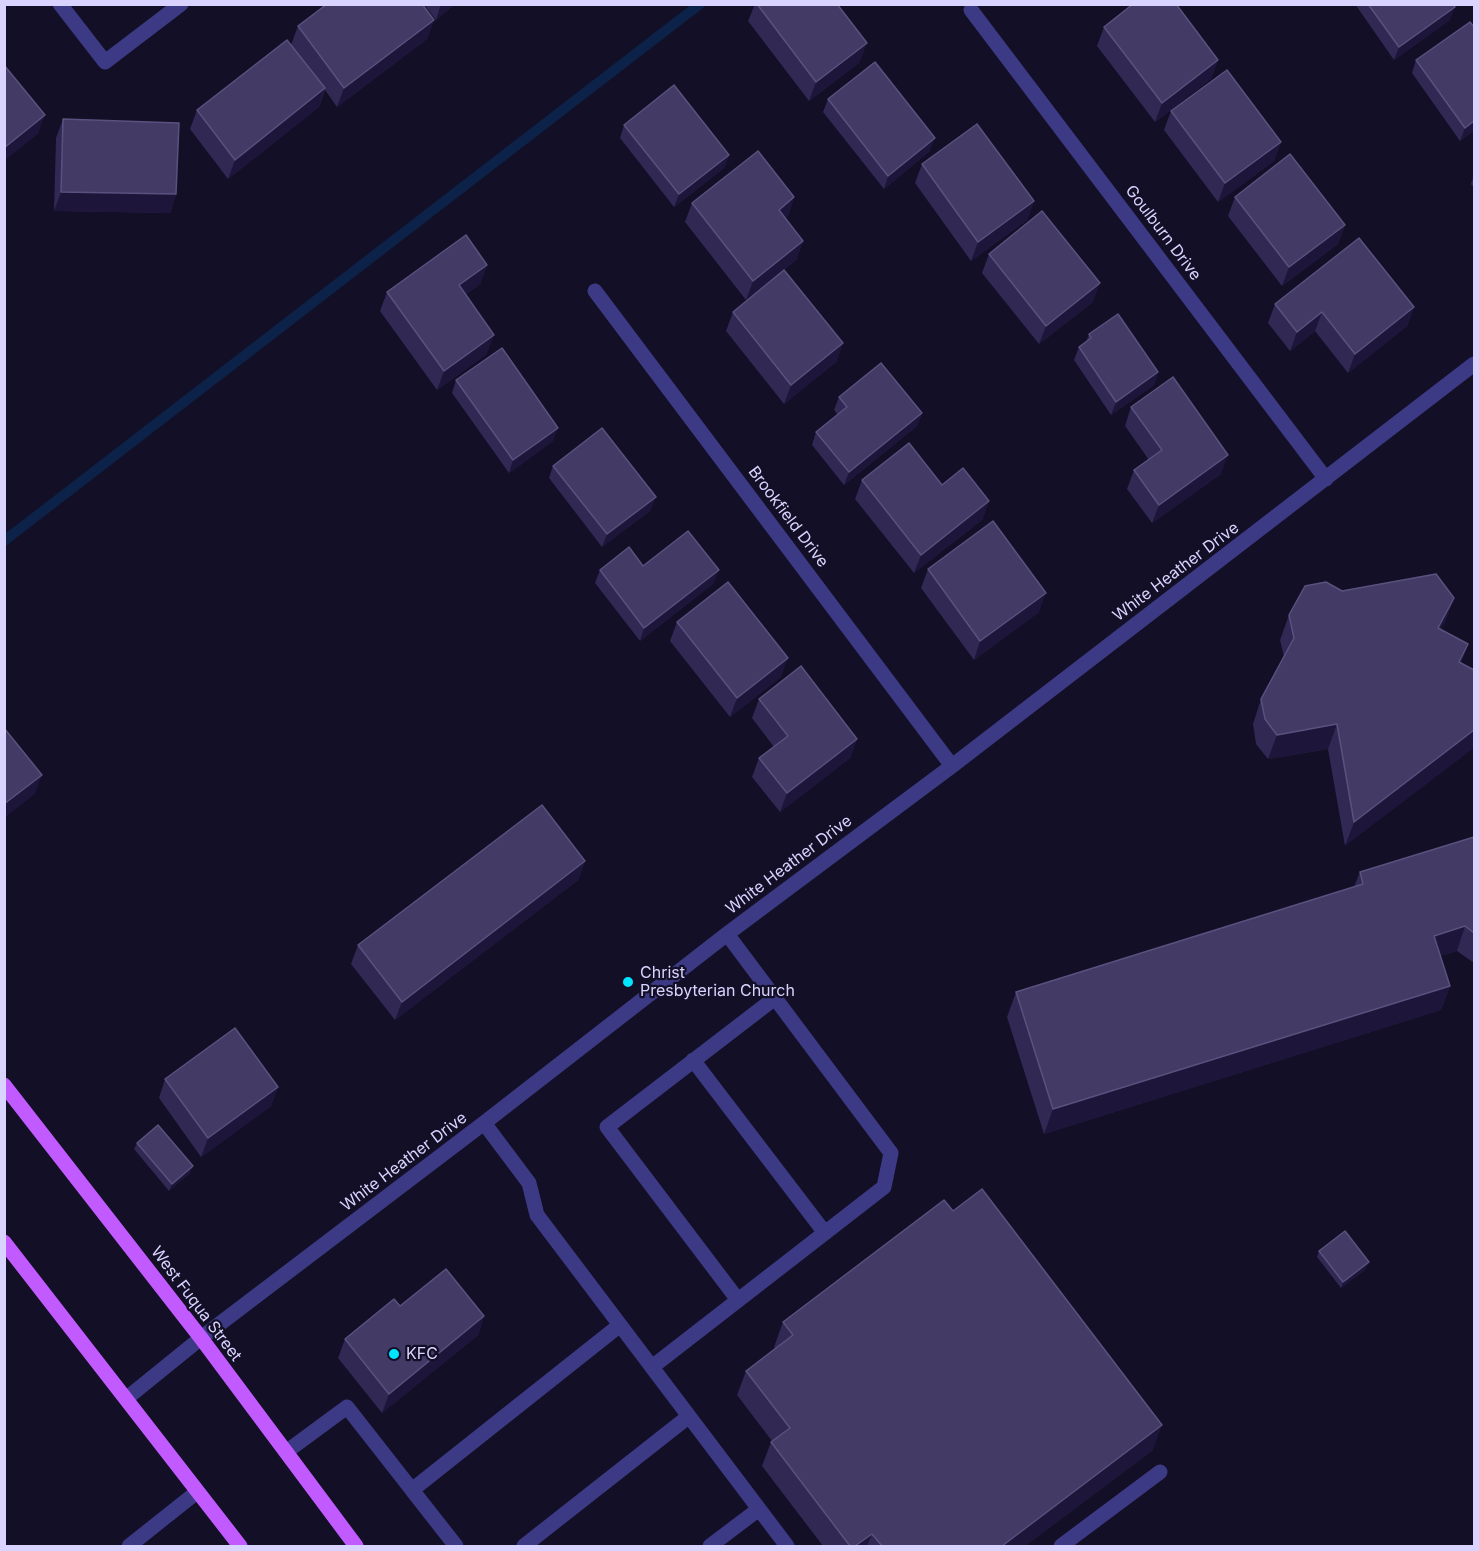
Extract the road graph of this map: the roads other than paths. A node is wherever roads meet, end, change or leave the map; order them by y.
1 (60, 4) edge
2 (181, 4) edge
3 (971, 10) dead end
4 (595, 291) dead end
5 (1474, 364) edge
6 (1326, 479) junction
7 (952, 766) junction
8 (727, 934) junction
9 (775, 998) junction
10 (693, 1060) junction
11 (4, 1085) edge
12 (484, 1123) junction
13 (825, 1233) junction
14 (4, 1242) edge
15 (738, 1300) junction
16 (620, 1325) junction
17 (201, 1338) junction
18 (652, 1367) junction
19 (127, 1398) junction
20 (688, 1417) junction
21 (286, 1452) junction
22 (1160, 1472) dead end
23 (412, 1490) junction
24 (198, 1492) junction
25 (759, 1509) junction
26 (129, 1546) edge
27 (240, 1546) edge
28 (356, 1546) edge
29 (456, 1546) edge
30 (524, 1546) edge
31 (710, 1546) edge
32 (787, 1546) edge
33 (1061, 1546) edge

1 - 2 street
3 - 6 street, Goulburn Drive
4 - 7 street, Brookfield Drive
5 - 6 street, White Heather Drive
6 - 7 street, White Heather Drive
7 - 8 street, White Heather Drive
8 - 9 street
8 - 12 street, White Heather Drive
9 - 10 street
9 - 13 street
10 - 13 street
10 - 15 street
11 - 17 main road, West Fuqua Street
12 - 16 street
12 - 17 street, White Heather Drive
13 - 15 street
14 - 19 main road
15 - 18 street
16 - 18 street
16 - 23 street
17 - 19 street, White Heather Drive
17 - 21 main road, West Fuqua Street
18 - 20 street
19 - 24 main road
20 - 25 street
20 - 30 street
21 - 23 street
21 - 28 main road, West Fuqua Street
22 - 33 street
23 - 29 street
24 - 26 street
24 - 27 main road
25 - 31 street
25 - 32 street

